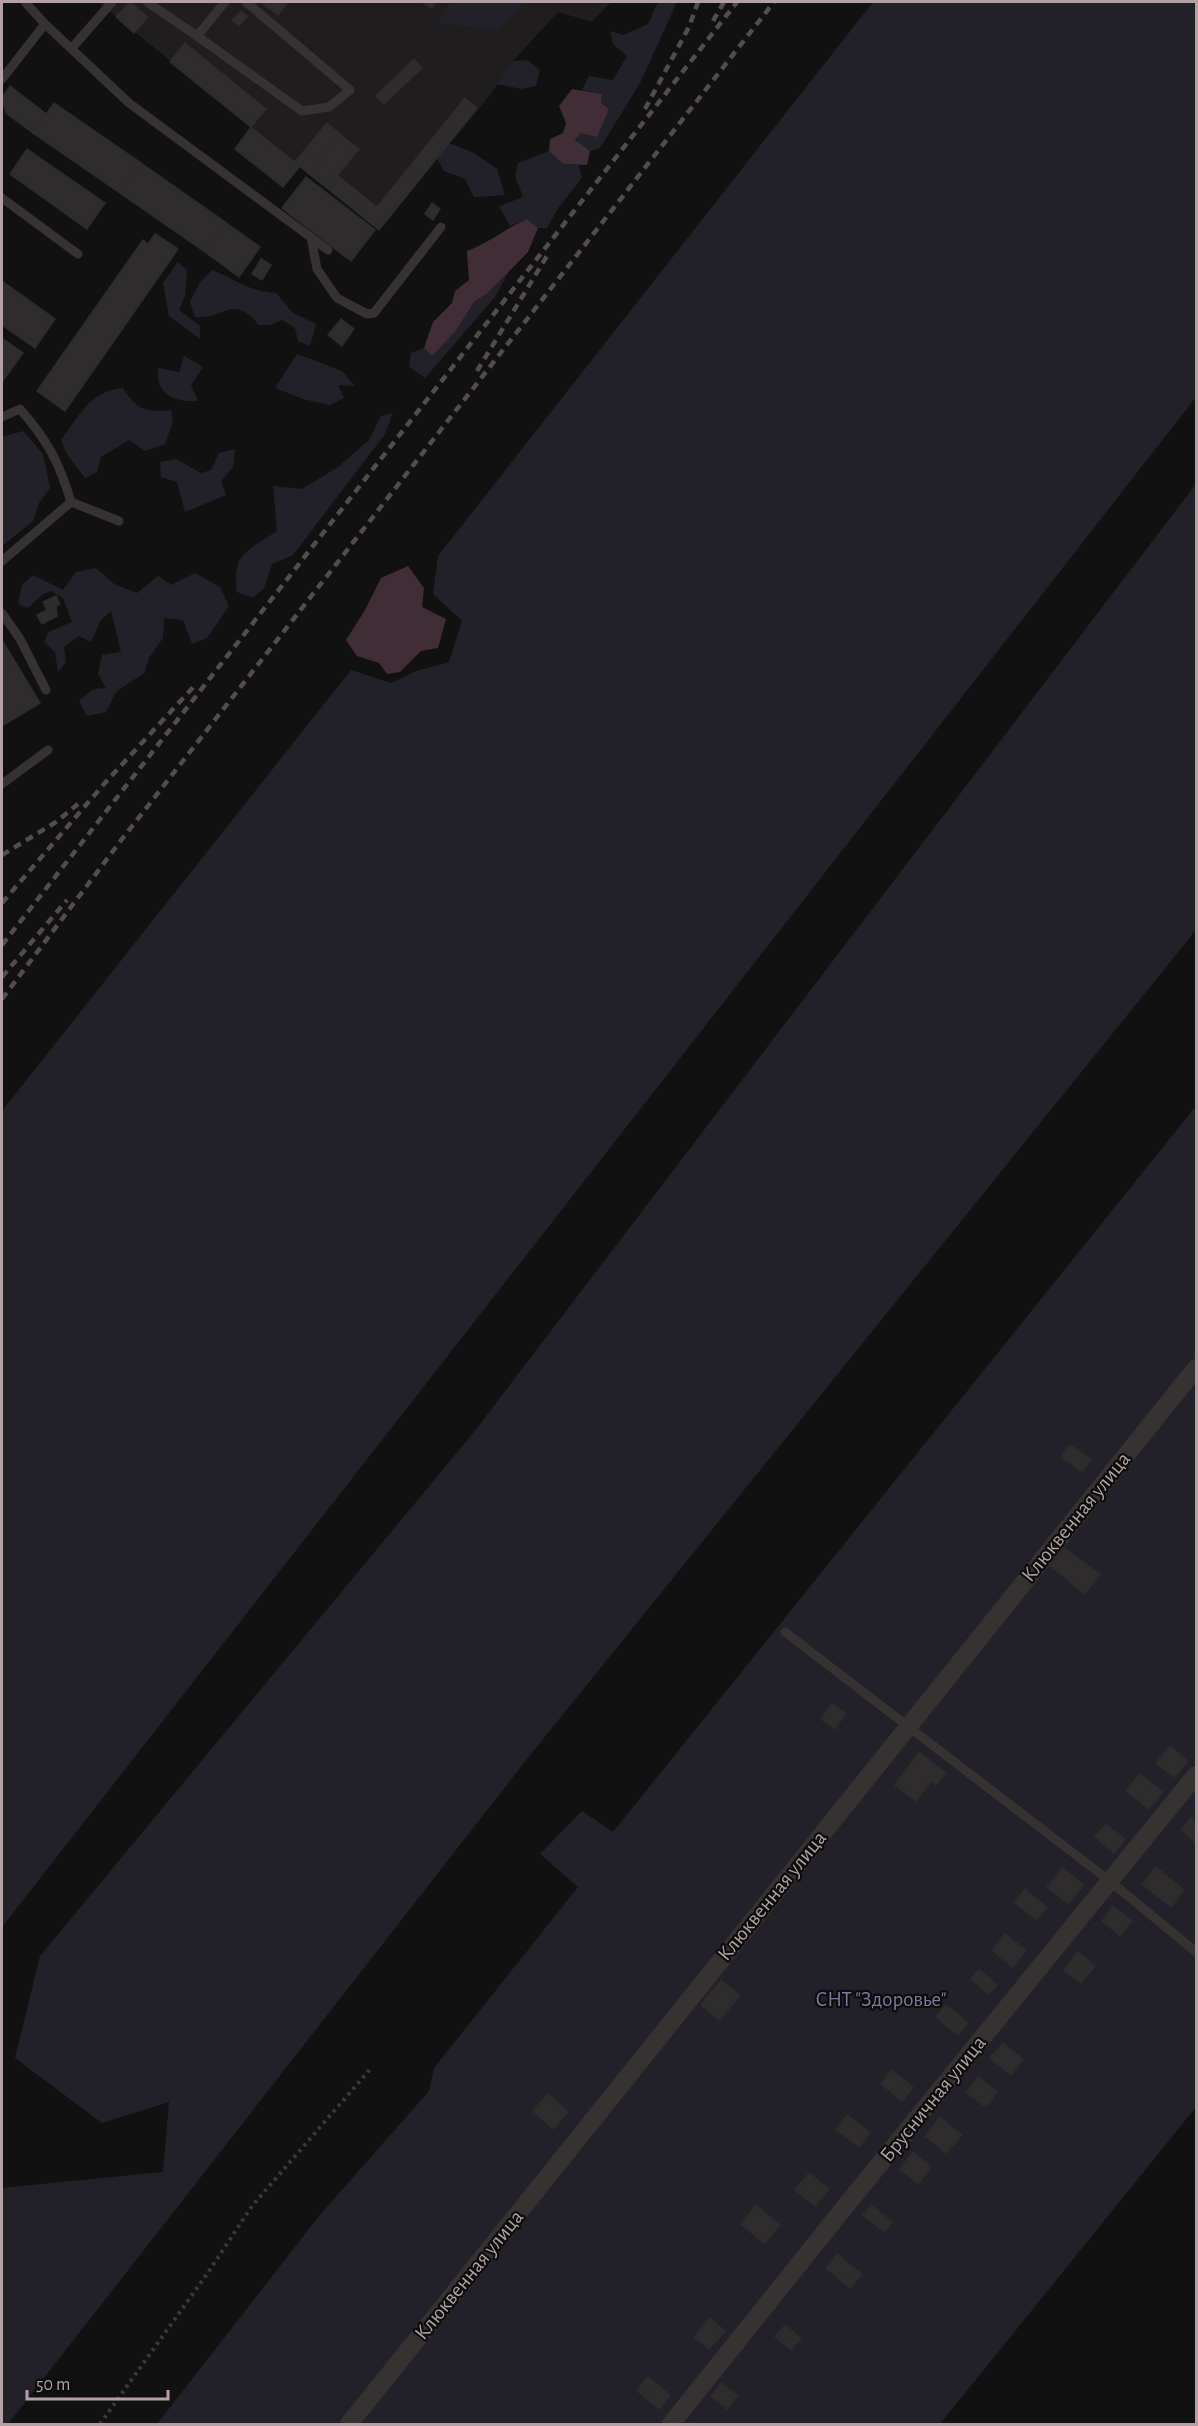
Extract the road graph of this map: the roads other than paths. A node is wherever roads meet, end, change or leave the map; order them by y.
1 (26, 2) edge
2 (112, 2) edge
3 (147, 2) edge
4 (225, 2) edge
5 (246, 2) edge
6 (45, 24) junction
7 (197, 36) junction
8 (72, 48) junction
9 (2, 79) edge
10 (2, 198) edge
11 (441, 227) dead end
12 (311, 237) junction
13 (328, 249) dead end
14 (78, 254) dead end
15 (2, 417) edge
16 (71, 502) junction
17 (119, 521) dead end
18 (2, 561) edge
19 (2, 613) edge
20 (46, 690) dead end
21 (48, 750) dead end
22 (2, 784) edge
23 (1197, 1368) edge
24 (785, 1632) dead end
25 (908, 1725) junction
26 (1197, 1775) edge
27 (1111, 1882) junction
28 (1197, 1952) edge
29 (349, 2424) edge
30 (671, 2424) edge

1 - 6 lane
2 - 8 lane
3 - 7 lane
4 - 7 lane
5 - 7 lane
6 - 8 lane
6 - 9 lane
8 - 12 lane
10 - 14 lane
11 - 12 lane
12 - 13 lane
15 - 16 lane
16 - 17 lane
16 - 18 lane
19 - 20 lane
21 - 22 lane
23 - 25 street, Клюквенная улица
24 - 25 lane
25 - 27 lane
25 - 29 street, Клюквенная улица
26 - 27 street, Брусничная улица
27 - 28 lane
27 - 30 street, Брусничная улица

